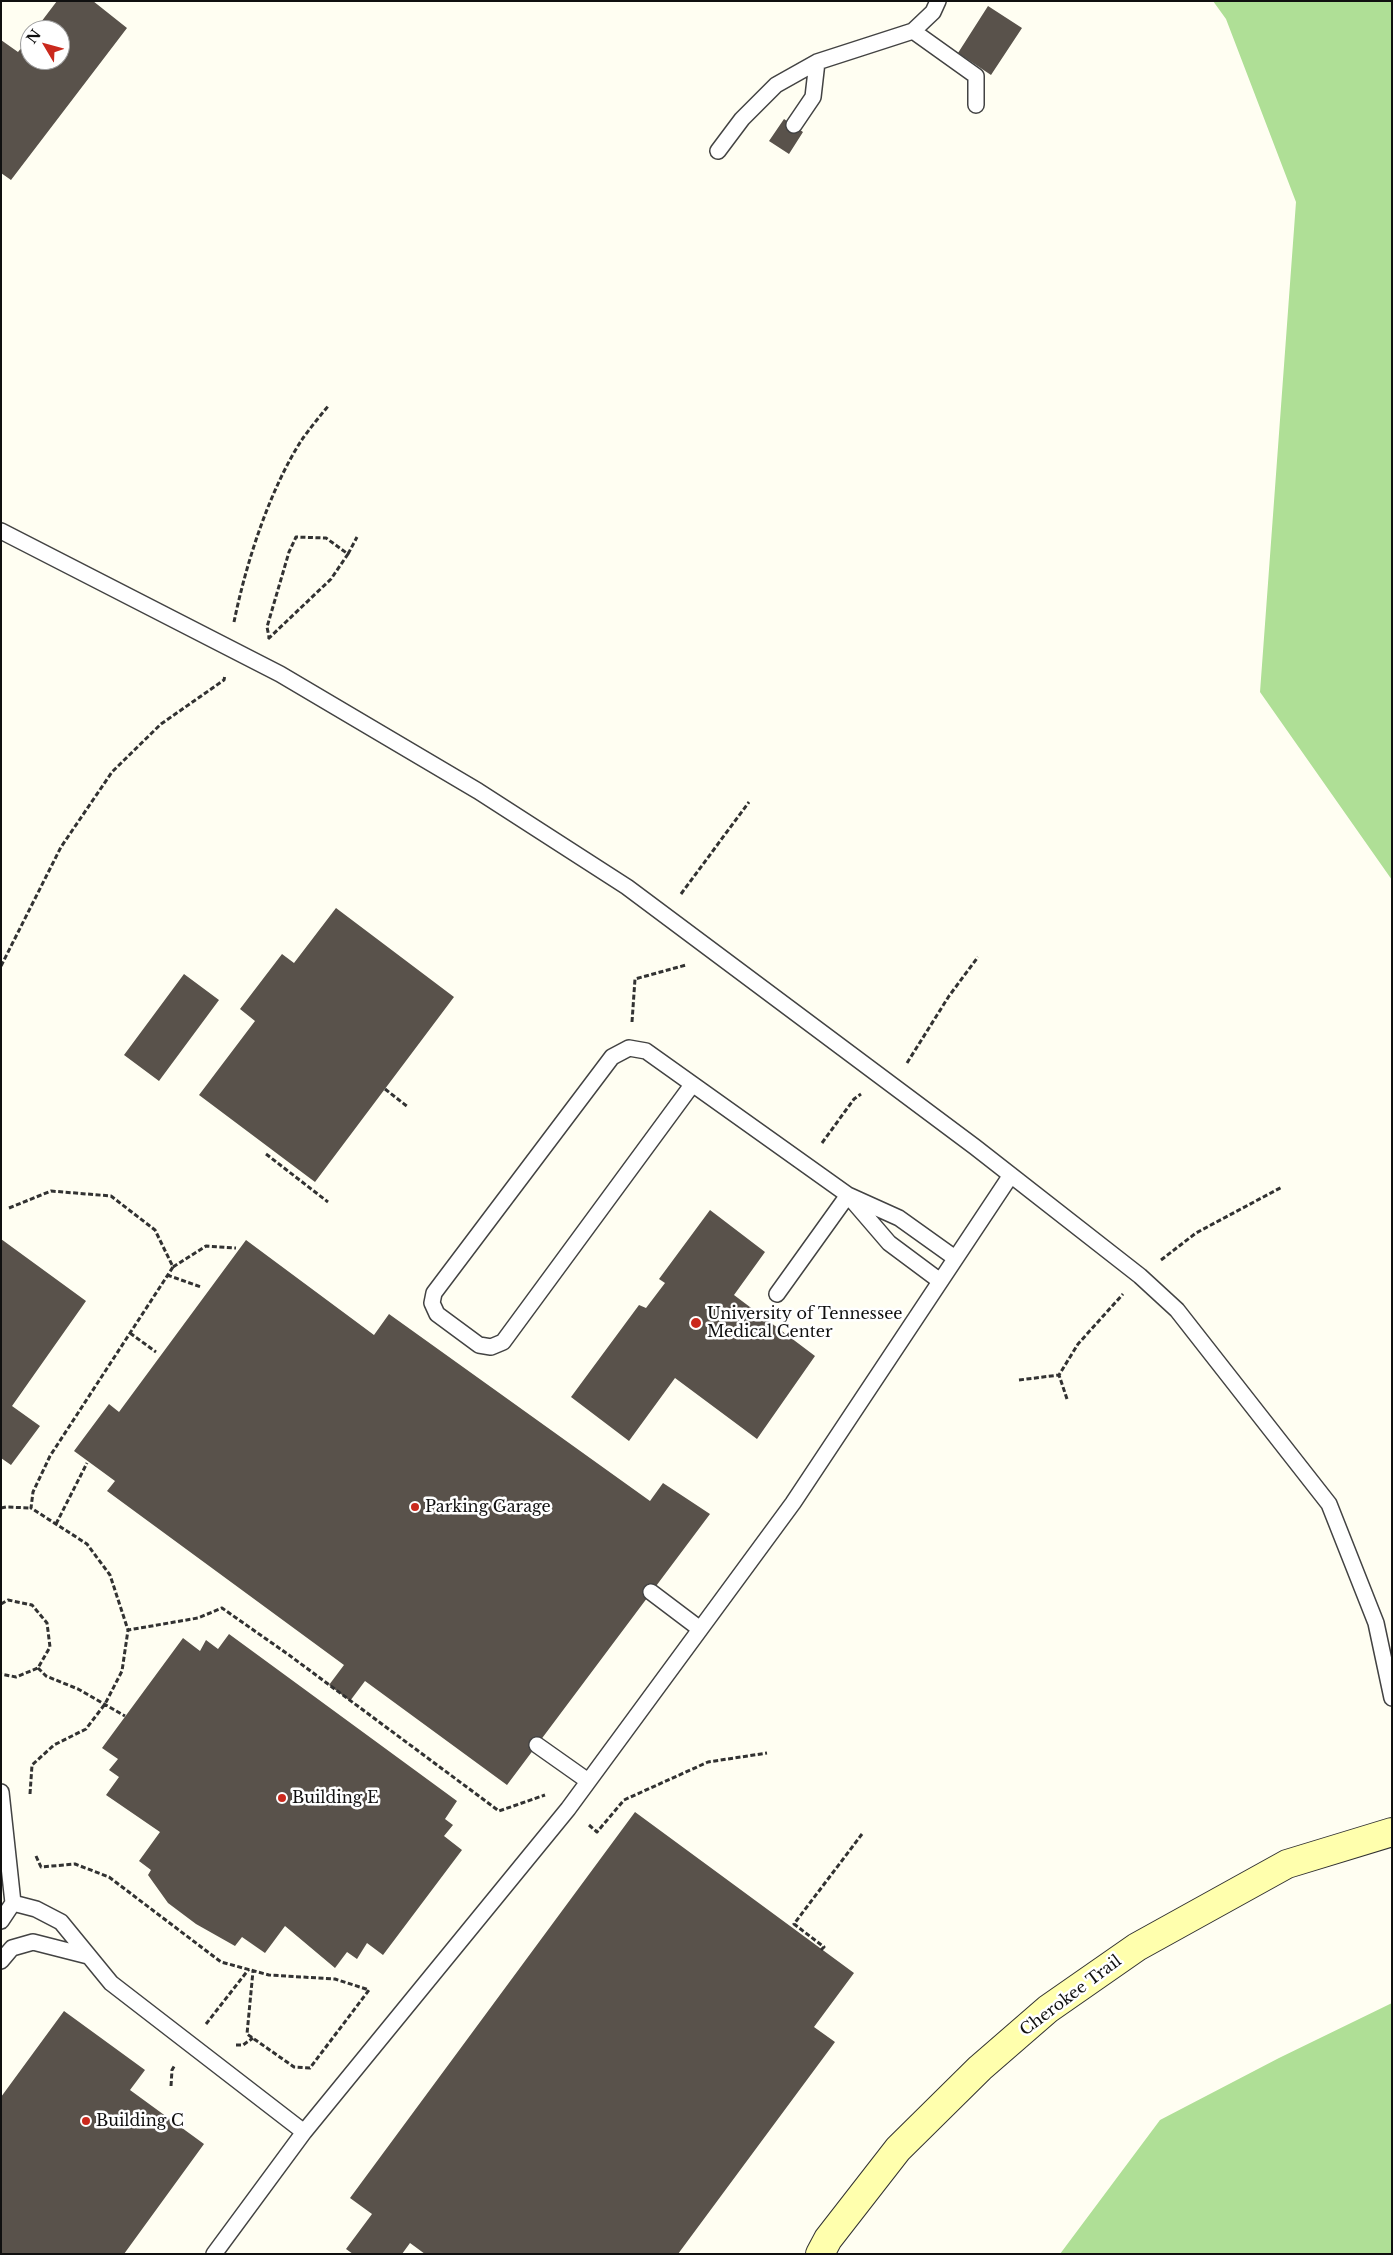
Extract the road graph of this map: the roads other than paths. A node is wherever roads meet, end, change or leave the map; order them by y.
1 (938, 1) edge
2 (913, 31) junction
3 (816, 62) junction
4 (976, 105) dead end
5 (794, 125) dead end
6 (718, 151) dead end
7 (1, 531) edge
8 (692, 1085) junction
9 (1011, 1174) junction
10 (848, 1195) junction
11 (955, 1258) junction
12 (940, 1281) junction
13 (776, 1294) dead end
14 (651, 1592) dead end
15 (700, 1629) junction
16 (1392, 1698) edge
17 (537, 1745) dead end
18 (588, 1781) junction
19 (2, 1798) edge
20 (1392, 1832) edge
21 (13, 1903) junction
22 (1, 1921) edge
23 (88, 1956) junction
24 (1, 1961) edge
25 (304, 2132) junction
26 (214, 2254) edge
27 (820, 2254) edge

1 - 2 lane
2 - 3 lane
2 - 4 lane
3 - 5 lane
3 - 6 lane
7 - 9 lane
8 - 8 lane
8 - 10 lane
9 - 11 lane
9 - 16 lane
10 - 11 lane
10 - 12 lane
10 - 13 lane
11 - 12 lane
12 - 15 lane
14 - 15 lane
15 - 18 lane
17 - 18 lane
18 - 25 lane
19 - 21 lane
20 - 27 street, Cherokee Trail
21 - 22 lane
21 - 23 lane
23 - 24 lane
23 - 25 lane
25 - 26 lane

